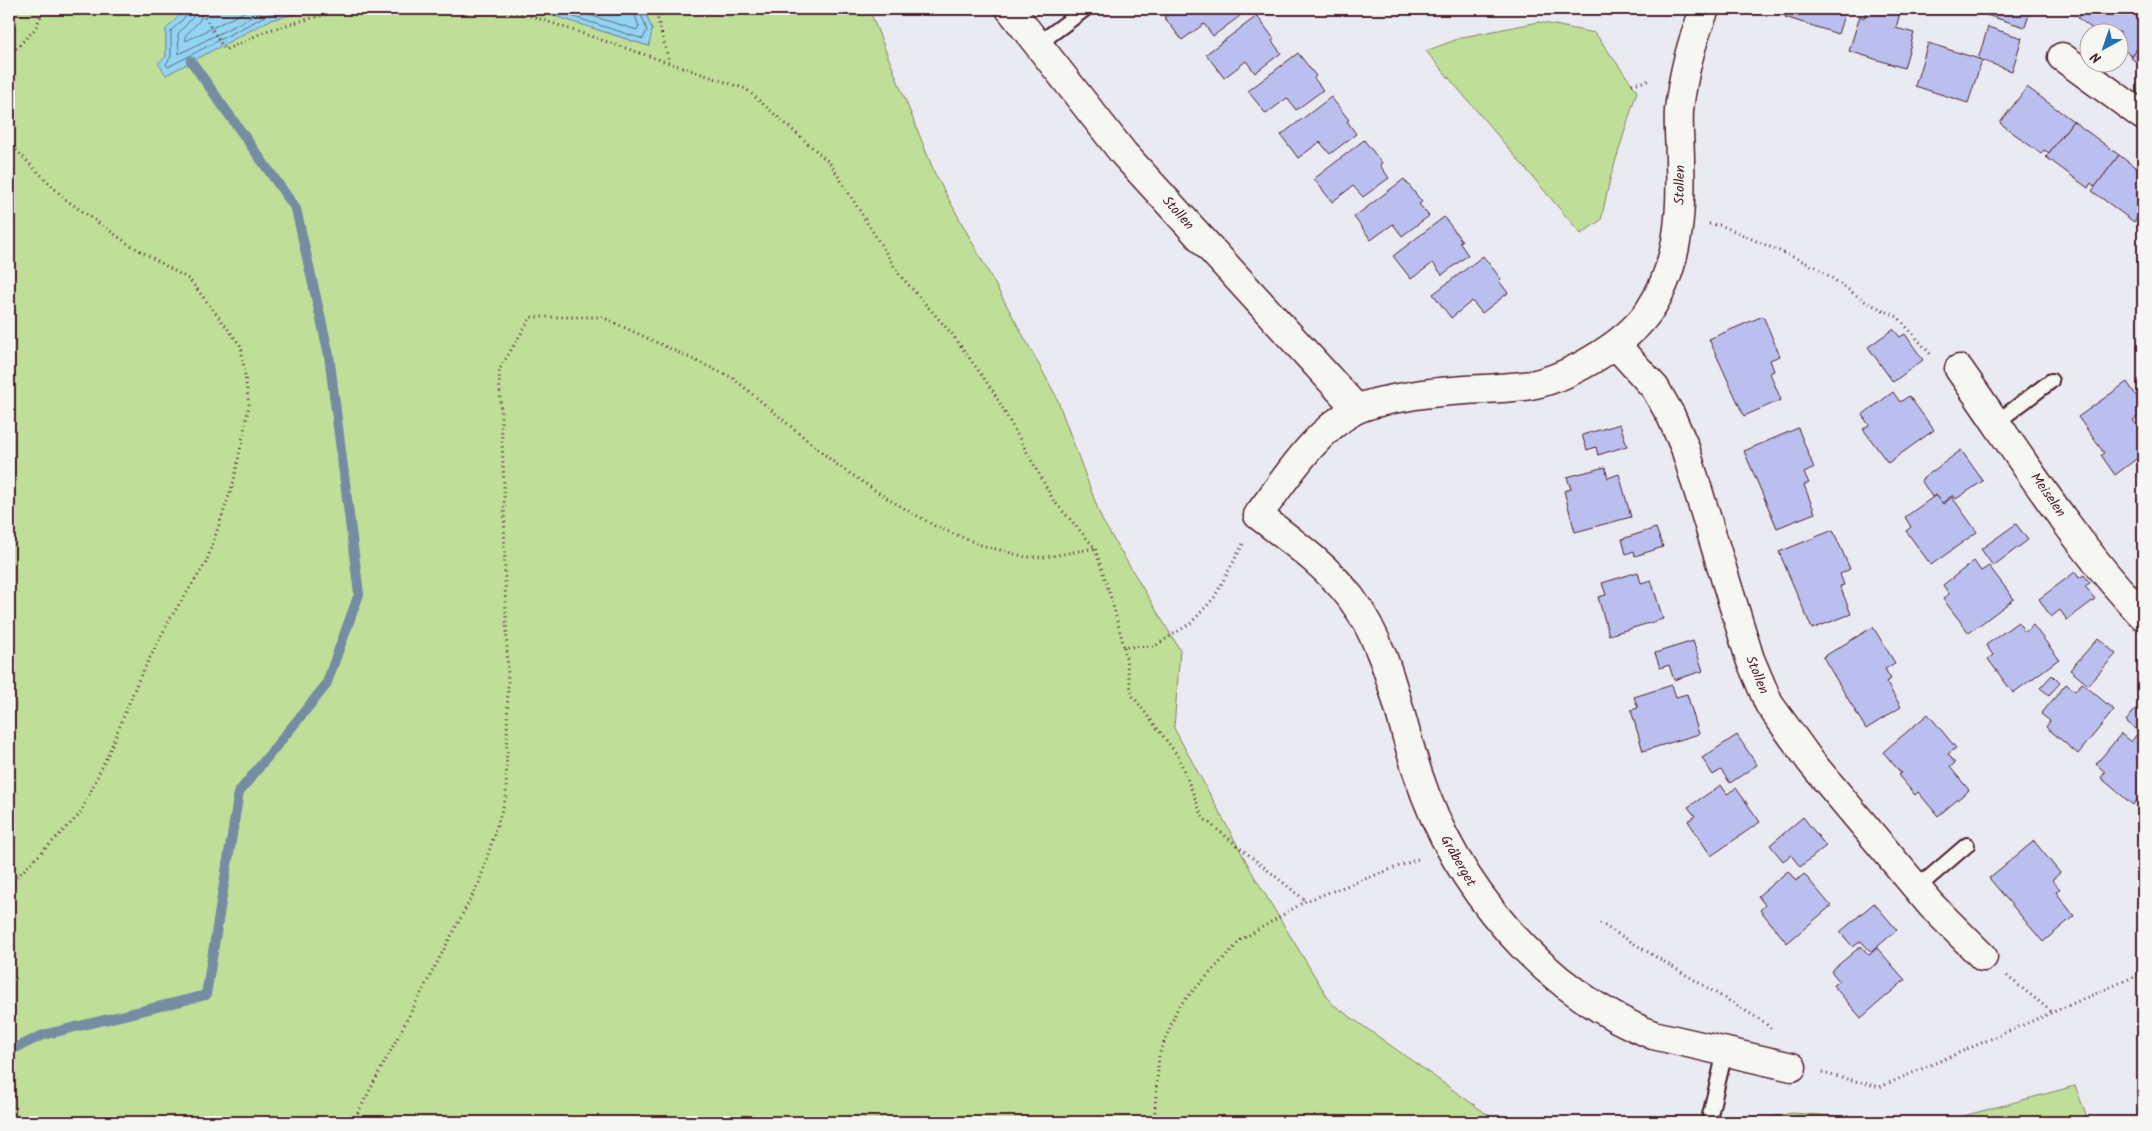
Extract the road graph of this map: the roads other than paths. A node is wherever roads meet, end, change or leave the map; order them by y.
1 (1010, 9) edge
2 (1085, 9) edge
3 (1705, 9) edge
4 (1038, 44) junction
5 (2062, 57) dead end
6 (2143, 116) edge
7 (1616, 345) junction
8 (1960, 369) road end
9 (2051, 381) dead end
10 (1356, 409) junction
11 (1997, 422) junction
12 (1258, 515) joint
13 (2143, 616) edge
14 (1968, 845) dead end
15 (1917, 888) junction
16 (1984, 957) road end
17 (1725, 1052) junction
18 (1782, 1064) road end
19 (1710, 1116) dead end

1 - 4 street, Stollen
2 - 4 lane
3 - 7 street, Stollen
4 - 10 street, Stollen
5 - 6 street
7 - 10 street, Stollen
7 - 15 street, Stollen
8 - 11 street, Meiselen
9 - 11 lane
10 - 12 street, Stollen
11 - 13 street, Meiselen
12 - 17 street, Gråberget
14 - 15 lane
15 - 16 street, Stollen
17 - 18 street, Gråberget
17 - 19 lane

